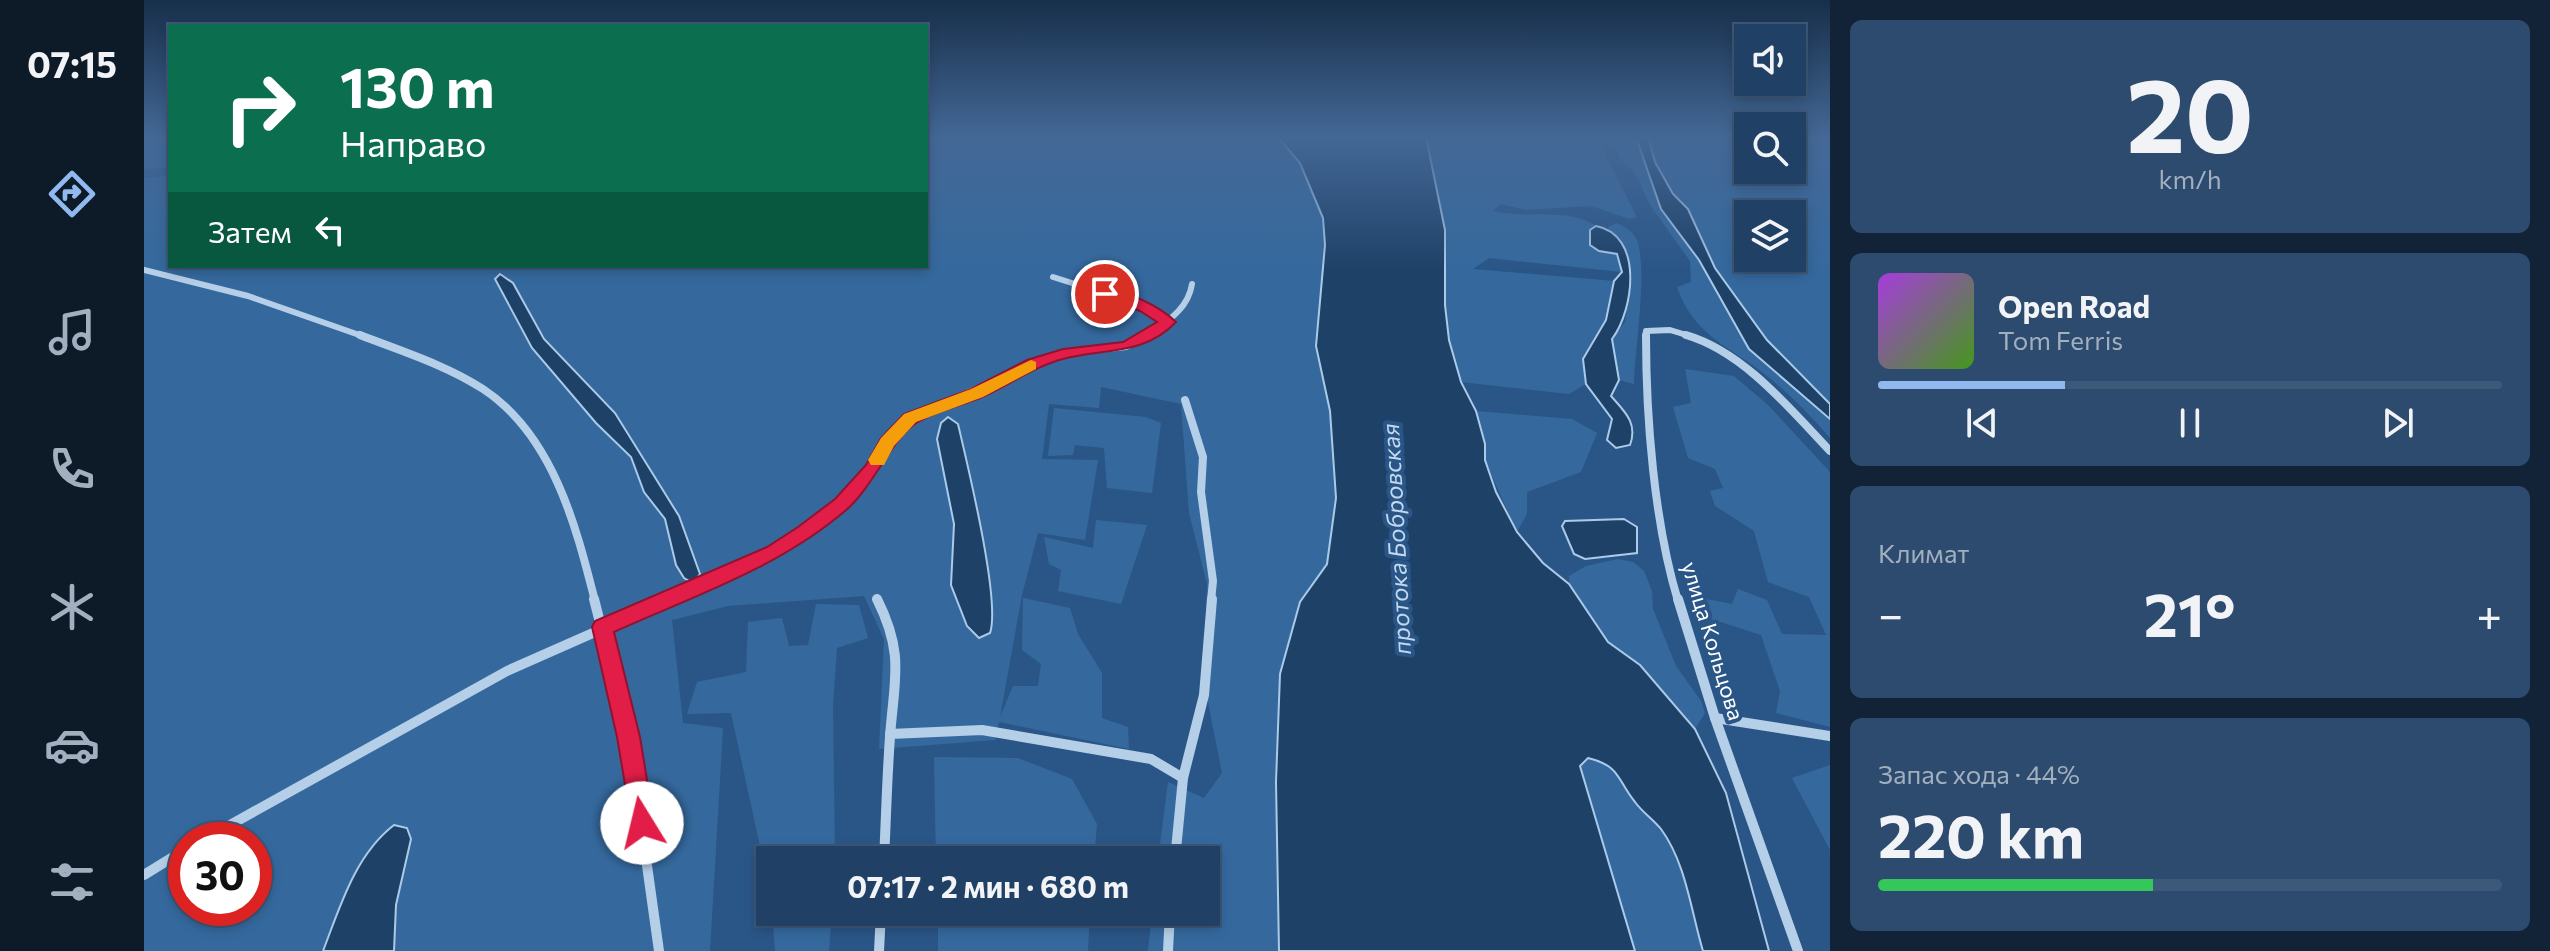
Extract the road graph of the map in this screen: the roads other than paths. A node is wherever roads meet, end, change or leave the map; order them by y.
1 (144, 270) edge
2 (1053, 277) dead end
3 (1192, 284) dead end
4 (1168, 322) junction
5 (1185, 400) dead end
6 (1830, 451) edge
7 (877, 599) dead end
8 (603, 627) junction
9 (1715, 718) junction
10 (890, 734) junction
11 (1830, 736) edge
12 (1183, 778) junction
13 (235, 822) edge
14 (885, 846) edge
15 (1176, 846) edge
16 (168, 860) edge
17 (144, 875) edge
18 (880, 926) edge
19 (1169, 926) edge
20 (659, 951) edge
21 (879, 951) edge
22 (1168, 951) edge
23 (1798, 951) edge

1 - 8 street
2 - 4 street
3 - 4 street
4 - 8 street
5 - 12 street
6 - 9 street, улица Кольцова
7 - 10 street
8 - 13 street
8 - 20 street
9 - 11 street
9 - 23 street, улица Кольцова
10 - 12 street
10 - 14 street
12 - 15 street
16 - 17 street
18 - 21 street
19 - 22 street

